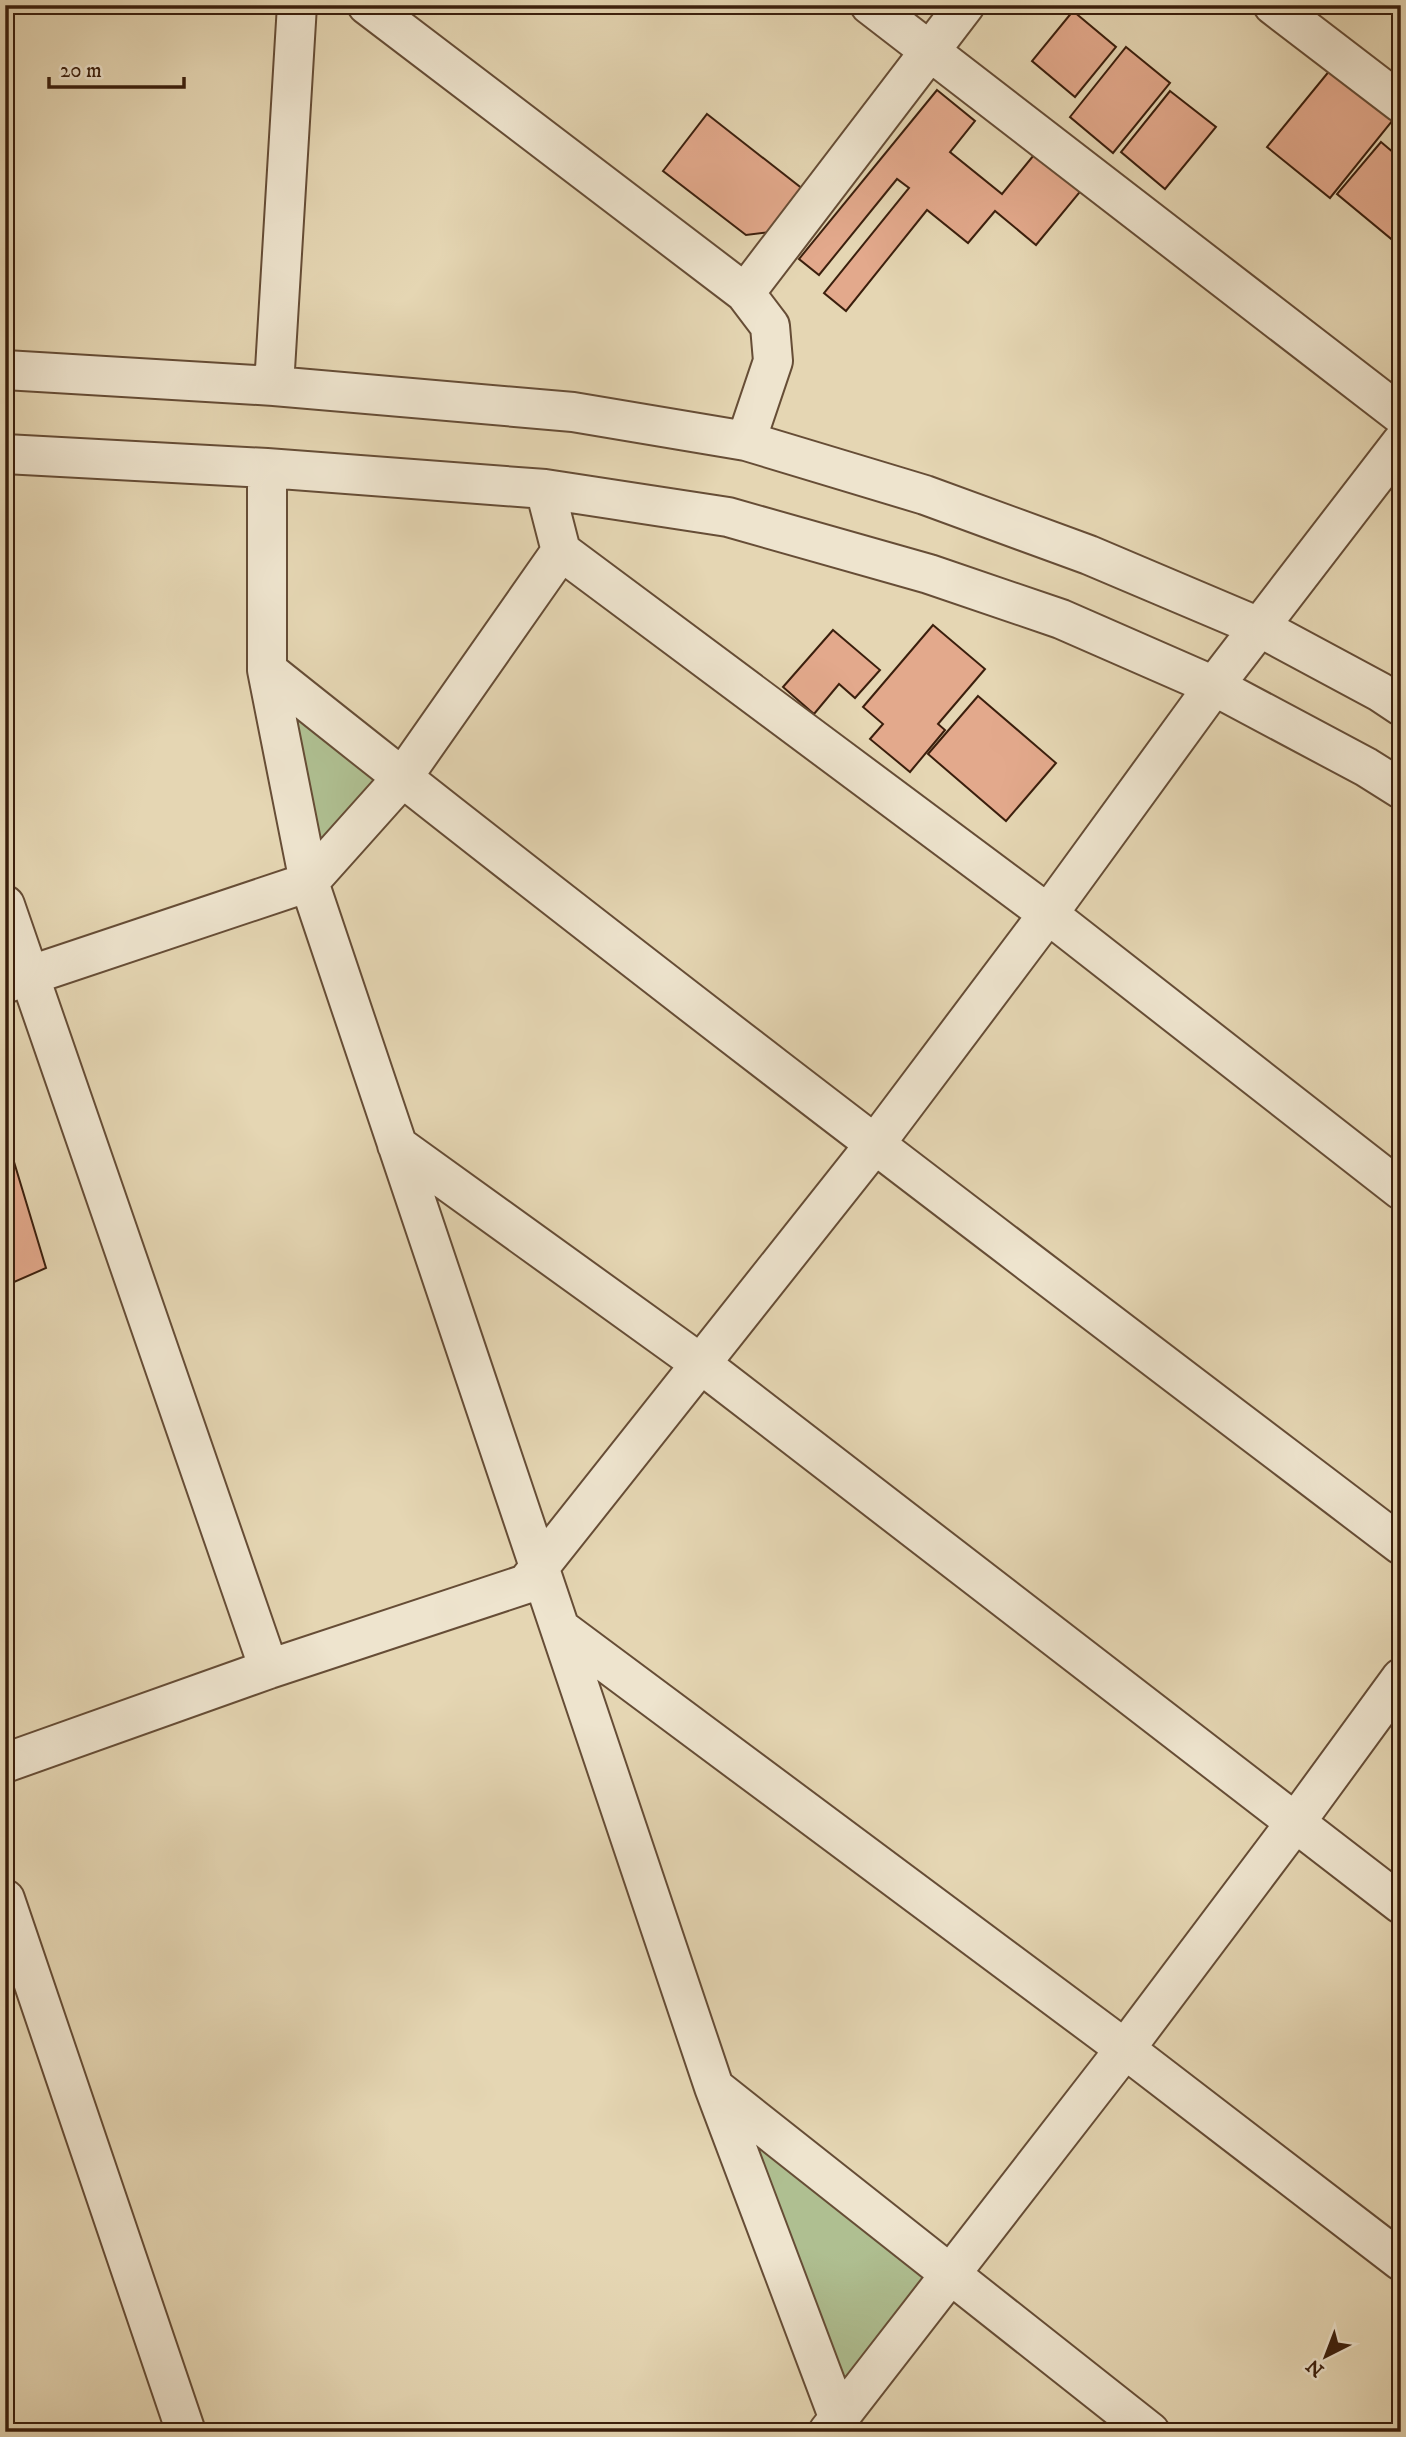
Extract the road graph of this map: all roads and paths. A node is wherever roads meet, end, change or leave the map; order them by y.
1 (297, 5) edge
2 (367, 5) edge
3 (870, 5) edge
4 (965, 5) edge
5 (1273, 5) edge
6 (930, 51) junction
7 (1401, 103) edge
8 (745, 293) junction
9 (5, 370) edge
10 (274, 386) junction
11 (1401, 415) edge
12 (746, 441) junction
13 (1401, 443) edge
14 (5, 454) edge
15 (267, 468) junction
16 (545, 489) junction
17 (561, 551) junction
18 (1259, 627) junction
19 (267, 670) junction
20 (1214, 686) junction
21 (1401, 706) edge
22 (402, 778) junction
23 (1401, 789) edge
24 (309, 882) junction
25 (5, 905) edge
26 (1048, 914) junction
27 (18, 980) edge
28 (875, 1143) junction
29 (397, 1144) junction
30 (1401, 1190) edge
31 (701, 1364) junction
32 (1401, 1545) edge
33 (539, 1566) junction
34 (561, 1629) junction
35 (269, 1669) junction
36 (1401, 1678) edge
37 (5, 1763) edge
38 (1295, 1824) junction
39 (5, 1899) edge
40 (1401, 1904) edge
41 (1125, 2049) junction
42 (714, 2087) junction
43 (1401, 2261) edge
44 (950, 2275) junction
45 (834, 2425) edge
46 (186, 2432) edge
47 (1150, 2432) edge

1 - 10 street
2 - 8 street
3 - 6 street
4 - 6 street
5 - 7 street
6 - 8 street
6 - 11 street
8 - 12 street
9 - 10 street
10 - 12 street
12 - 18 street
13 - 18 street
14 - 15 street
15 - 16 street
15 - 19 street
16 - 17 street
16 - 20 street
17 - 22 street
17 - 26 street
18 - 20 street
18 - 21 street
19 - 22 street
19 - 24 street
20 - 23 street
20 - 26 street
22 - 24 street
22 - 28 street
24 - 27 street
24 - 29 street
25 - 27 street
26 - 28 street
26 - 30 street
27 - 35 street
28 - 31 street
28 - 32 street
29 - 31 street
29 - 33 street
31 - 33 street
31 - 38 street
33 - 34 street
33 - 35 street
34 - 41 street
34 - 42 street
35 - 37 street
36 - 38 street
38 - 40 street
38 - 41 street
39 - 46 street
41 - 43 street
41 - 44 street
42 - 44 street
42 - 45 street
44 - 45 street
44 - 47 street

